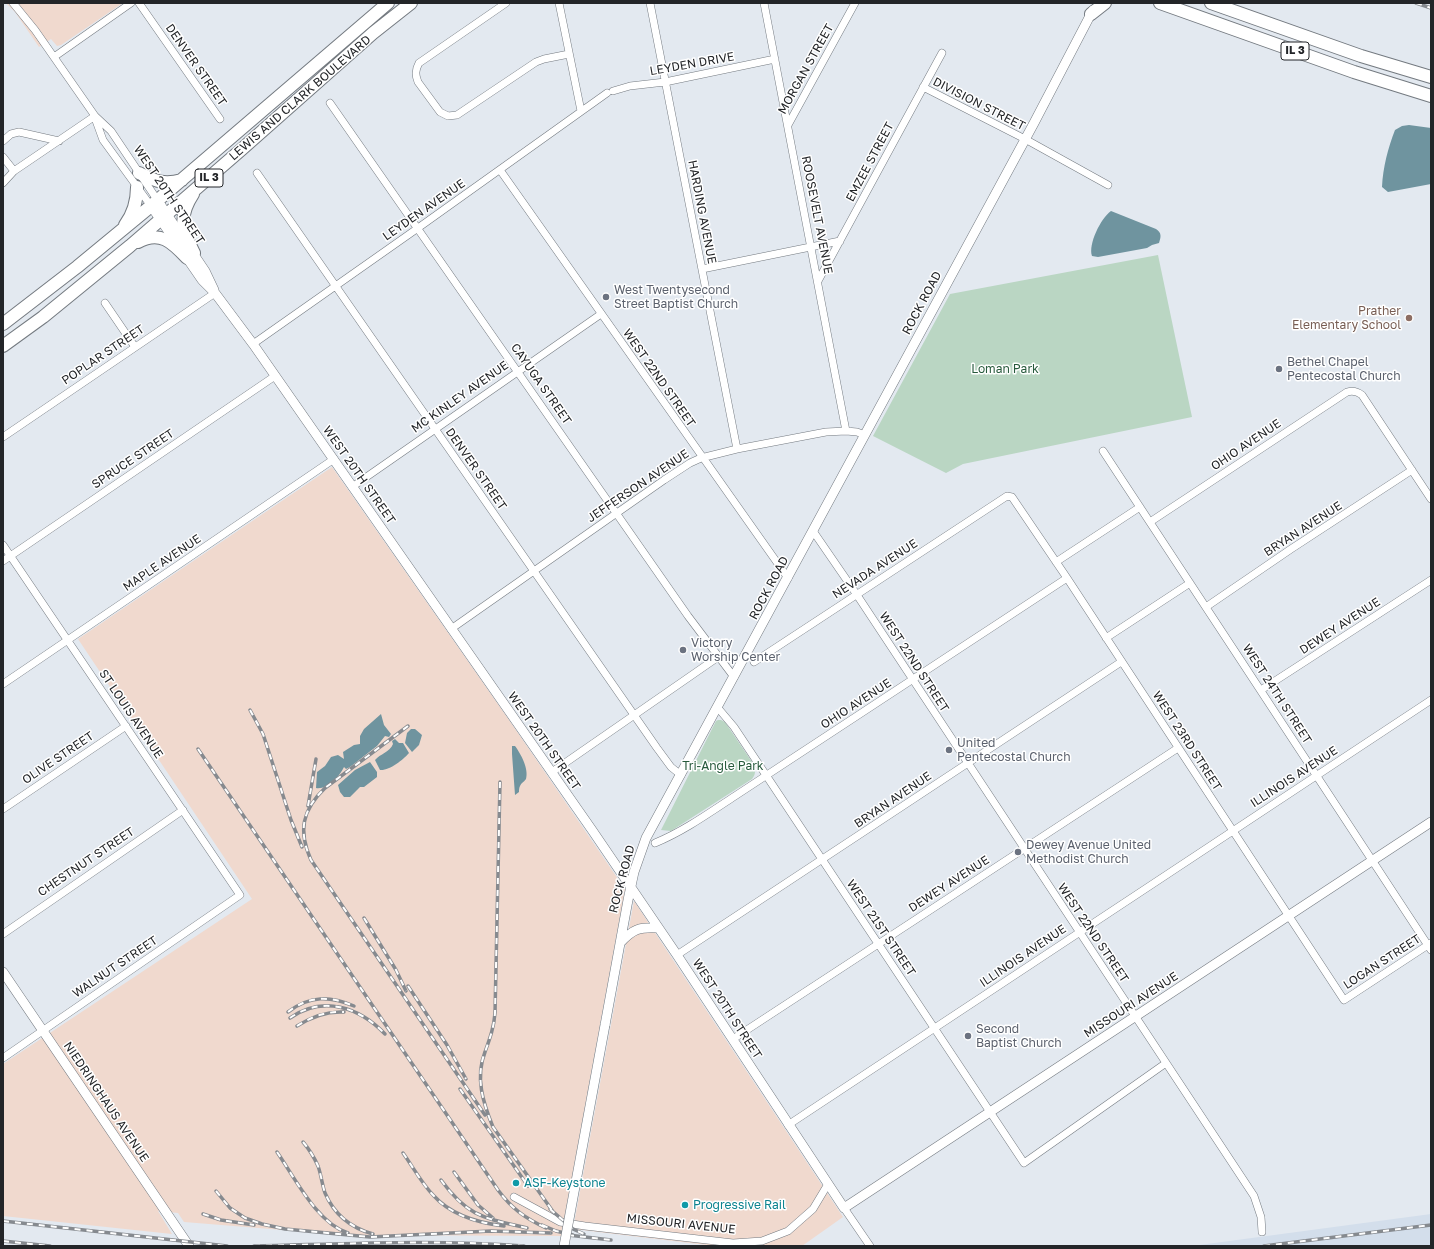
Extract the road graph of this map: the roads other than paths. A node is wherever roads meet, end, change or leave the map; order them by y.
1 (13, 3) edge
2 (131, 3) edge
3 (139, 3) edge
4 (388, 3) edge
5 (411, 3) edge
6 (506, 3) edge
7 (559, 3) edge
8 (650, 3) edge
9 (764, 3) edge
10 (855, 3) edge
11 (1105, 3) edge
12 (1160, 3) edge
13 (1212, 3) edge
14 (1094, 8) edge
15 (569, 54) junction
16 (942, 54) dead end
17 (54, 57) junction
18 (775, 59) junction
19 (1431, 77) edge
20 (666, 82) junction
21 (923, 88) junction
22 (610, 92) joint
23 (1431, 96) edge
24 (330, 103) dead end
25 (581, 111) junction
26 (95, 116) junction
27 (220, 119) dead end
28 (788, 125) junction
29 (59, 140) junction
30 (1025, 140) junction
31 (3, 141) edge
32 (3, 157) edge
33 (500, 170) junction
34 (14, 171) junction
35 (139, 173) junction
36 (257, 173) dead end
37 (183, 179) junction
38 (3, 183) edge
39 (1108, 185) dead end
40 (137, 187) junction
41 (196, 189) junction
42 (154, 204) junction
43 (164, 217) junction
44 (418, 228) junction
45 (119, 233) junction
46 (840, 241) junction
47 (130, 246) junction
48 (812, 246) junction
49 (190, 255) junction
50 (702, 269) junction
51 (818, 281) junction
52 (335, 286) junction
53 (215, 293) junction
54 (105, 303) dead end
55 (601, 314) junction
56 (3, 324) edge
57 (253, 344) junction
58 (3, 346) edge
59 (135, 347) junction
60 (518, 371) junction
61 (275, 376) junction
62 (435, 429) junction
63 (846, 430) junction
64 (865, 435) junction
65 (3, 437) edge
66 (737, 449) junction
67 (1103, 451) dead end
68 (702, 458) junction
69 (334, 460) junction
70 (1412, 470) junction
71 (352, 487) junction
72 (1010, 496) joint
73 (1431, 499) edge
74 (1140, 506) junction
75 (617, 513) junction
76 (1150, 522) junction
77 (813, 531) junction
78 (3, 545) edge
79 (10, 556) junction
80 (3, 561) edge
81 (1056, 562) junction
82 (534, 571) junction
83 (788, 578) junction
84 (1067, 578) junction
85 (1431, 580) edge
86 (1190, 583) junction
87 (856, 595) junction
88 (1206, 606) junction
89 (451, 629) junction
90 (1106, 638) junction
91 (68, 640) junction
92 (718, 657) junction
93 (754, 662) dead end
94 (1121, 662) junction
95 (734, 677) junction
96 (913, 680) junction
97 (3, 684) edge
98 (1261, 690) junction
99 (1431, 700) edge
100 (718, 708) junction
101 (634, 715) junction
102 (126, 726) junction
103 (1178, 748) junction
104 (968, 763) junction
105 (552, 772) junction
106 (681, 775) junction
107 (1317, 775) junction
108 (767, 776) junction
109 (3, 809) edge
110 (183, 810) junction
111 (1431, 822) edge
112 (1232, 831) junction
113 (655, 843) dead end
114 (1023, 848) junction
115 (823, 860) junction
116 (1372, 860) junction
117 (631, 887) junction
118 (240, 895) joint
119 (1288, 916) junction
120 (658, 928) junction
121 (1079, 932) junction
122 (3, 934) edge
123 (620, 943) junction
124 (878, 943) junction
125 (1430, 946) edge
126 (677, 955) junction
127 (3, 972) edge
128 (1344, 1000) joint
129 (1135, 1016) junction
130 (934, 1028) junction
131 (42, 1031) junction
132 (733, 1039) junction
133 (3, 1058) edge
134 (1166, 1063) junction
135 (990, 1113) junction
136 (788, 1125) junction
137 (828, 1184) junction
138 (514, 1197) dead end
139 (844, 1208) junction
140 (1262, 1232) dead end
141 (189, 1246) edge
142 (564, 1246) edge
143 (870, 1246) edge

1 - 17 street, WEST 20TH STREET
2 - 17 street
3 - 27 street, DENVER STREET
4 - 37 highway, LEWIS AND CLARK BOULEVARD / IL 3
5 - 41 highway, LEWIS AND CLARK BOULEVARD / IL 3
6 - 15 street
7 - 15 street
8 - 20 street, HARDING AVENUE
9 - 18 street, ROOSEVELT AVENUE
10 - 28 street, MORGAN STREET
11 - 14 highway
12 - 23 highway, IL 3
13 - 19 highway, IL 3
14 - 30 street, ROCK ROAD
15 - 25 street
16 - 21 street, EMZEE STREET
17 - 26 street, WEST 20TH STREET
18 - 20 street, LEYDEN DRIVE
18 - 28 street, ROOSEVELT AVENUE
20 - 22 street, LEYDEN DRIVE
20 - 50 street, HARDING AVENUE
21 - 30 street, DIVISION STREET
21 - 46 street, EMZEE STREET
22 - 25 street, LEYDEN AVENUE
24 - 44 street, CAYUGA STREET
25 - 33 street, LEYDEN AVENUE
26 - 29 street
26 - 35 street, WEST 20TH STREET
26 - 40 street, WEST 20TH STREET
28 - 48 street, ROOSEVELT AVENUE
29 - 31 street
29 - 34 street
30 - 39 street, DIVISION STREET
30 - 64 street, ROCK ROAD
32 - 34 street
33 - 44 street, LEYDEN AVENUE
33 - 55 street, WEST 22ND STREET
34 - 38 street
35 - 37 highway
35 - 42 street, WEST 20TH STREET
36 - 52 street, DENVER STREET
37 - 42 highway, LEWIS AND CLARK BOULEVARD / IL 3
40 - 42 street, WEST 20TH STREET
40 - 45 highway
41 - 43 highway, LEWIS AND CLARK BOULEVARD / IL 3
41 - 49 highway
42 - 43 street, WEST 20TH STREET
42 - 45 highway, LEWIS AND CLARK BOULEVARD / IL 3
43 - 47 highway, LEWIS AND CLARK BOULEVARD / IL 3
43 - 49 street, WEST 20TH STREET
44 - 52 street, LEYDEN AVENUE
44 - 60 street, CAYUGA STREET
45 - 56 highway, LEWIS AND CLARK BOULEVARD / IL 3
46 - 48 street
46 - 51 street, EMZEE STREET
47 - 49 highway
47 - 58 highway, LEWIS AND CLARK BOULEVARD / IL 3
48 - 50 street
48 - 51 street, ROOSEVELT AVENUE
49 - 53 street, WEST 20TH STREET
50 - 66 street, HARDING AVENUE
51 - 63 street, ROOSEVELT AVENUE
52 - 57 street, LEYDEN AVENUE
52 - 62 street, DENVER STREET
53 - 57 street, WEST 20TH STREET
53 - 59 street, POPLAR STREET
54 - 59 street
55 - 60 street, MC KINLEY AVENUE
55 - 68 street, WEST 22ND STREET
57 - 61 street, WEST 20TH STREET
59 - 65 street, POPLAR STREET
60 - 62 street, MC KINLEY AVENUE
60 - 75 street, CAYUGA STREET
61 - 69 street, WEST 20TH STREET
61 - 79 street, SPRUCE STREET
62 - 71 street, MC KINLEY AVENUE
62 - 82 street, DENVER STREET
63 - 64 street, JEFFERSON AVENUE
63 - 66 street, JEFFERSON AVENUE
64 - 77 street, ROCK ROAD
66 - 68 street, JEFFERSON AVENUE
67 - 74 street, WEST 24TH STREET
68 - 75 street, JEFFERSON AVENUE
68 - 83 street, WEST 22ND STREET
69 - 71 street, WEST 20TH STREET
69 - 91 street, MAPLE AVENUE
70 - 73 street
70 - 76 street, OHIO AVENUE
70 - 88 street, BRYAN AVENUE
71 - 89 street, WEST 20TH STREET
72 - 81 street, WEST 23RD STREET
72 - 87 street, NEVADA AVENUE
74 - 76 street, WEST 24TH STREET
74 - 81 street
75 - 82 street, JEFFERSON AVENUE
75 - 92 street, CAYUGA STREET
76 - 86 street, WEST 24TH STREET
77 - 83 street, ROCK ROAD
77 - 87 street, WEST 22ND STREET
78 - 79 street, ST LOUIS AVENUE
79 - 80 street, SPRUCE STREET
79 - 91 street, ST LOUIS AVENUE
81 - 84 street, WEST 23RD STREET
82 - 89 street, JEFFERSON AVENUE
82 - 101 street, DENVER STREET
83 - 95 street, ROCK ROAD
84 - 90 street, WEST 23RD STREET
84 - 96 street, OHIO AVENUE
85 - 98 street, DEWEY AVENUE
86 - 88 street, WEST 24TH STREET
86 - 90 street
87 - 93 street, NEVADA AVENUE
87 - 96 street, WEST 22ND STREET
88 - 98 street, WEST 24TH STREET
89 - 105 street, WEST 20TH STREET
90 - 94 street, WEST 23RD STREET
91 - 97 street, MAPLE AVENUE
91 - 102 street, ST LOUIS AVENUE
92 - 95 street, CAYUGA STREET
92 - 101 street
94 - 103 street, WEST 23RD STREET
94 - 104 street, BRYAN AVENUE
95 - 100 street, ROCK ROAD
96 - 104 street, WEST 22ND STREET
96 - 108 street, OHIO AVENUE
98 - 107 street, WEST 24TH STREET
99 - 107 street, ILLINOIS AVENUE
100 - 106 street, ROCK ROAD
100 - 108 street, WEST 21ST STREET
101 - 105 street
101 - 106 street, DENVER STREET
102 - 109 street, OLIVE STREET
102 - 110 street, ST LOUIS AVENUE
103 - 112 street, WEST 23RD STREET
103 - 114 street, DEWEY AVENUE
104 - 114 street, WEST 22ND STREET
104 - 115 street, BRYAN AVENUE
105 - 117 street, WEST 20TH STREET
106 - 117 street, ROCK ROAD
107 - 112 street, ILLINOIS AVENUE
107 - 116 street, WEST 24TH STREET
108 - 113 street, OHIO AVENUE
108 - 115 street, WEST 21ST STREET
110 - 118 street, ST LOUIS AVENUE
110 - 122 street, CHESTNUT STREET
111 - 116 street, MISSOURI AVENUE
112 - 119 street, WEST 23RD STREET
112 - 121 street, ILLINOIS AVENUE
114 - 121 street, WEST 22ND STREET
114 - 124 street, DEWEY AVENUE
115 - 124 street, WEST 21ST STREET
115 - 126 street, BRYAN AVENUE
116 - 119 street, MISSOURI AVENUE
116 - 125 street, WEST 24TH STREET
117 - 120 street, WEST 20TH STREET
117 - 123 street, ROCK ROAD
118 - 131 street, WALNUT STREET
119 - 128 street, WEST 23RD STREET
119 - 129 street, MISSOURI AVENUE
120 - 123 street
120 - 126 street, WEST 20TH STREET
121 - 129 street, WEST 22ND STREET
121 - 130 street, ILLINOIS AVENUE
123 - 142 street, ROCK ROAD, bridge
124 - 130 street, WEST 21ST STREET
124 - 132 street, DEWEY AVENUE
125 - 128 street, LOGAN STREET
126 - 132 street, WEST 20TH STREET
127 - 131 street, NIEDRINGHAUS AVENUE
129 - 134 street, WEST 22ND STREET
129 - 135 street, MISSOURI AVENUE
130 - 135 street, WEST 21ST STREET
130 - 136 street, ILLINOIS AVENUE
131 - 133 street, WALNUT STREET
131 - 141 street, NIEDRINGHAUS AVENUE
132 - 136 street, WEST 20TH STREET
134 - 135 street, WEST 21ST STREET
134 - 140 street, WEST 22ND STREET
135 - 139 street, MISSOURI AVENUE
136 - 137 street, WEST 20TH STREET
137 - 138 street, MISSOURI AVENUE
137 - 139 street, WEST 20TH STREET
139 - 143 street

